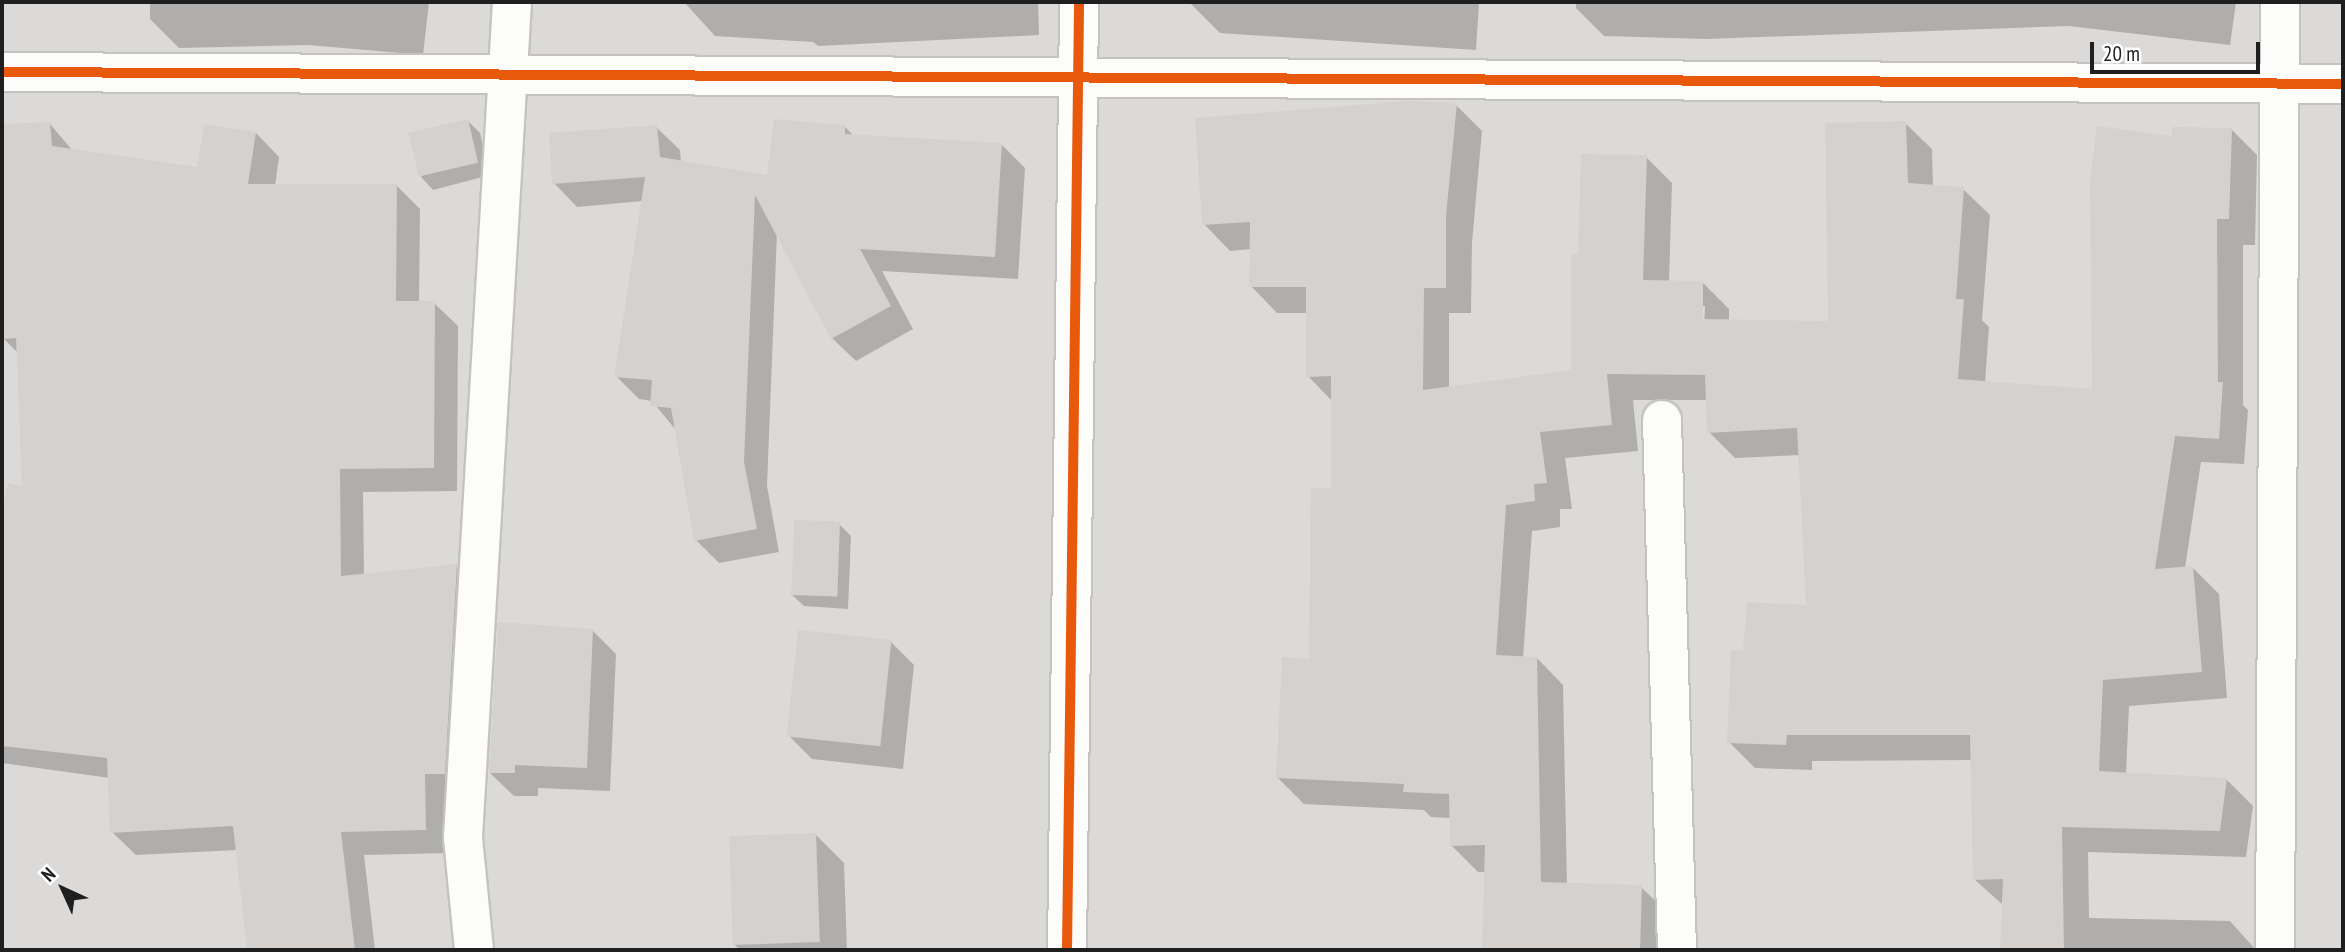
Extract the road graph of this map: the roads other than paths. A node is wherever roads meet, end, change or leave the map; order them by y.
1 (512, 2) edge
2 (1079, 2) edge
3 (2280, 2) edge
4 (2, 72) edge
5 (508, 74) junction
6 (1078, 75) junction
7 (2278, 84) junction
8 (2343, 84) edge
9 (1662, 419) dead end
10 (474, 950) edge
11 (1066, 950) edge
12 (1677, 950) edge
13 (2276, 950) edge

1 - 5 street
2 - 6 street
3 - 7 street
4 - 5 street
5 - 6 street
5 - 10 street
6 - 7 street
6 - 11 street
7 - 8 street
7 - 13 street
9 - 12 street

